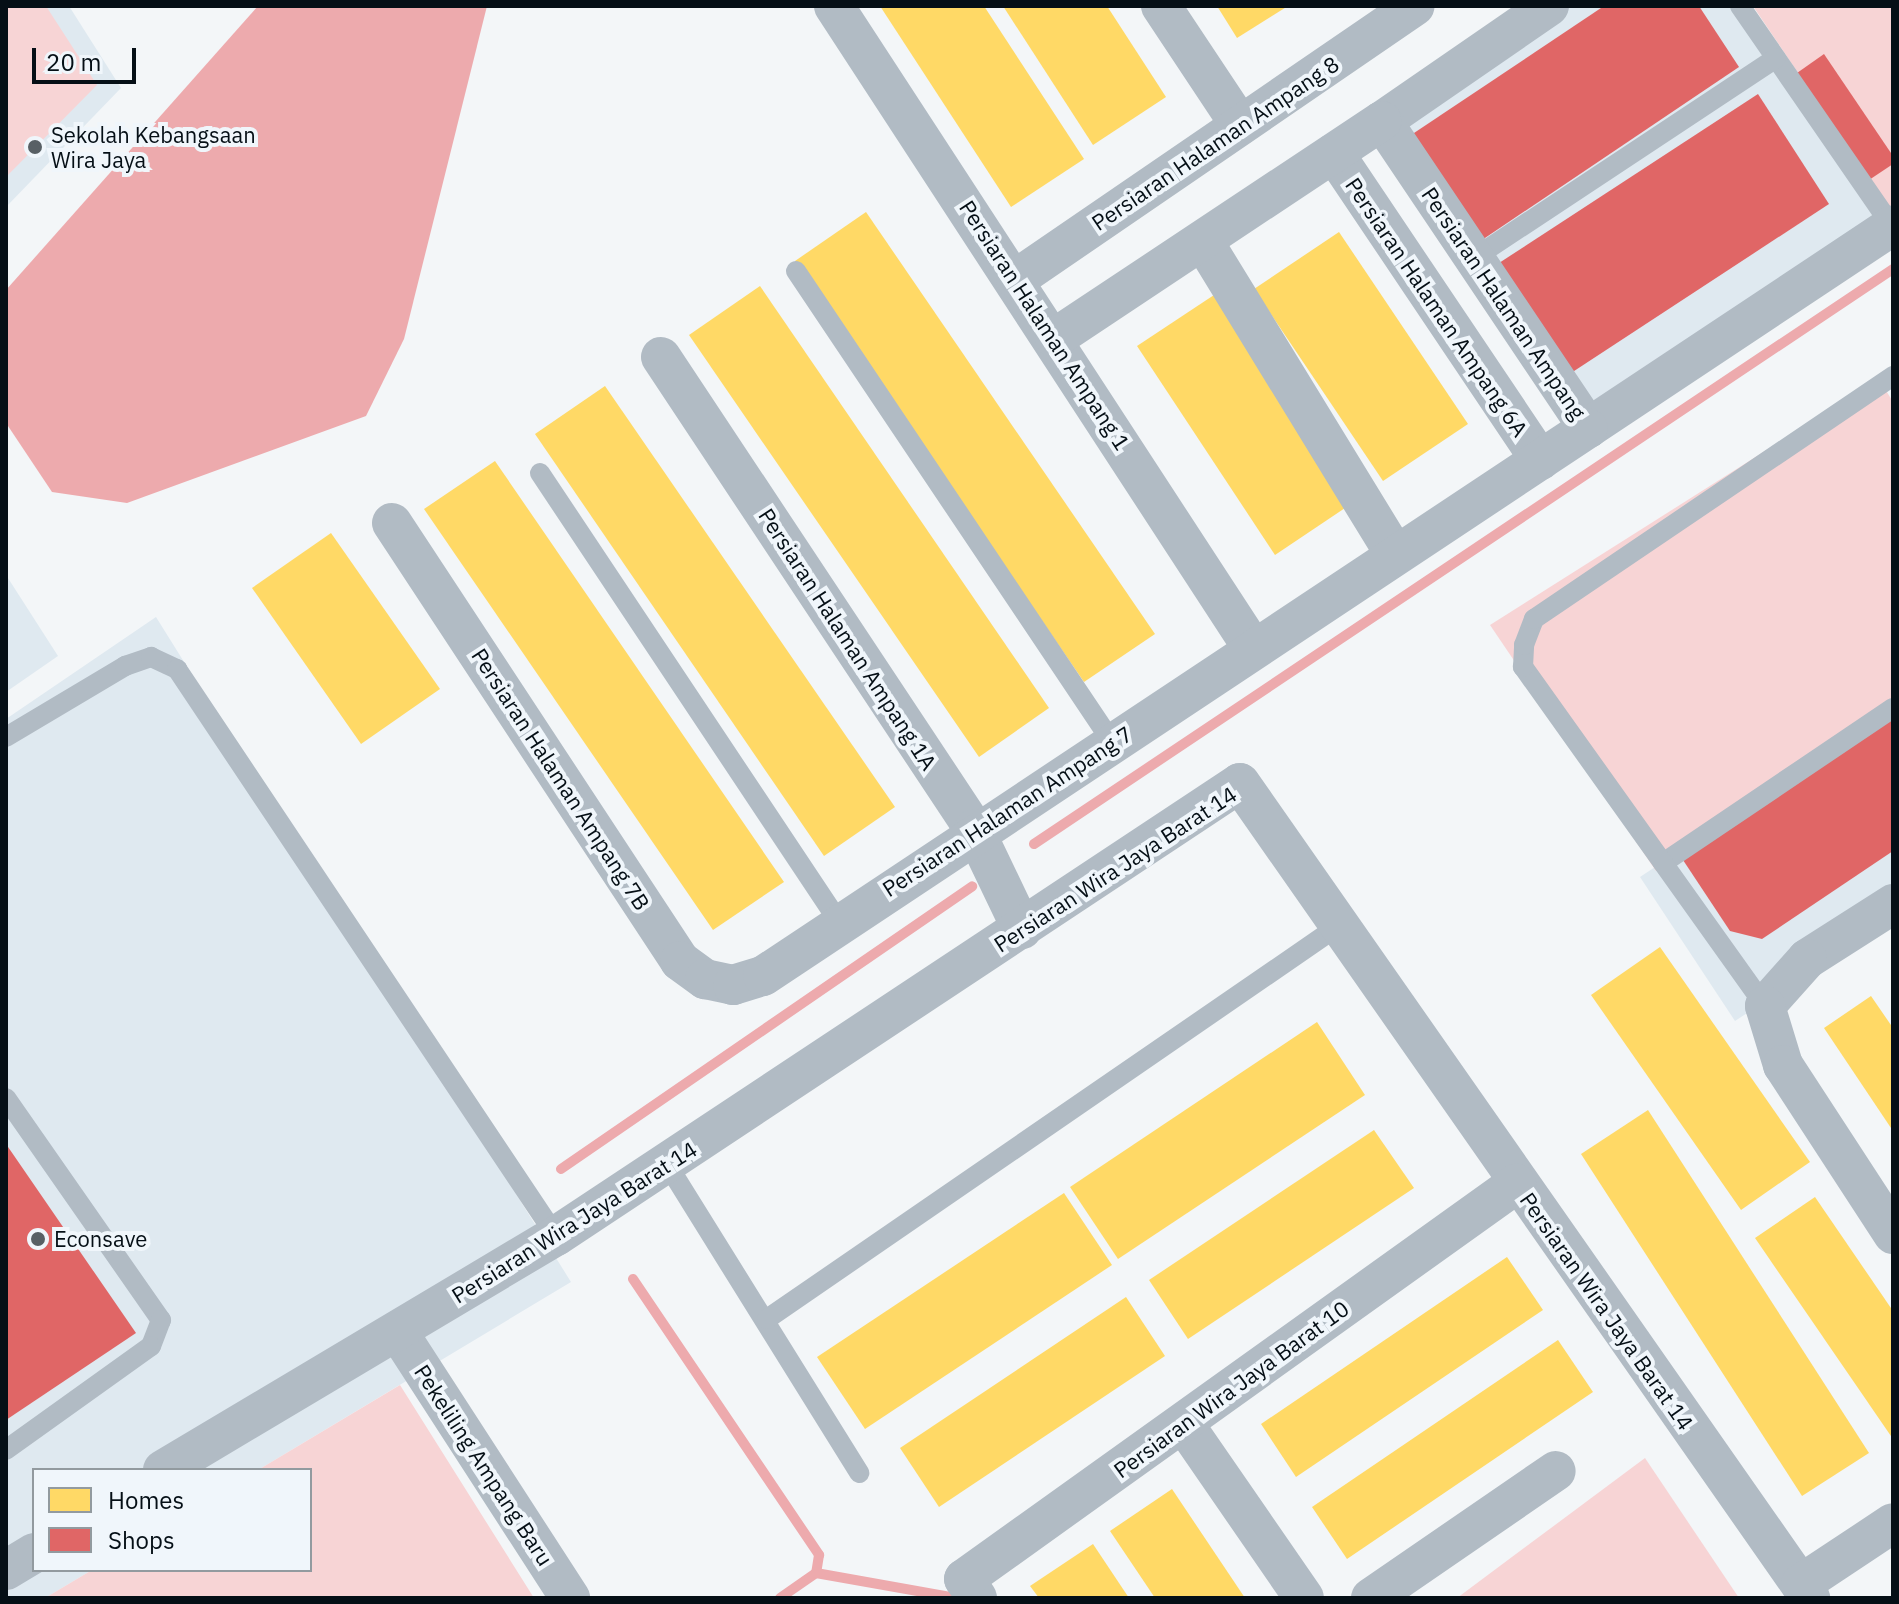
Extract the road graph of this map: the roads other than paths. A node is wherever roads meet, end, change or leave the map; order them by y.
1 (834, 6) edge
2 (1161, 6) edge
3 (1414, 6) edge
4 (1549, 6) edge
5 (1740, 6) edge
6 (1776, 58) junction
7 (1382, 121) junction
8 (1240, 125) junction
9 (1334, 153) junction
10 (1892, 225) edge
11 (1203, 241) junction
12 (1474, 258) junction
13 (796, 271) dead end
14 (1016, 279) junction
15 (1055, 338) junction
16 (661, 357) dead end
17 (1893, 376) edge
18 (1588, 428) junction
19 (1540, 460) junction
20 (540, 473) dead end
21 (392, 523) dead end
22 (1395, 554) junction
23 (1252, 647) junction
24 (1893, 708) edge
25 (6, 737) edge
26 (1112, 742) junction
27 (974, 829) junction
28 (1663, 863) junction
29 (1893, 904) edge
30 (839, 922) junction
31 (1337, 927) junction
32 (1022, 929) junction
33 (763, 976) joint
34 (1765, 1006) junction
35 (6, 1098) edge
36 (667, 1164) junction
37 (1516, 1184) junction
38 (1893, 1234) edge
39 (556, 1236) junction
40 (767, 1319) junction
41 (398, 1332) junction
42 (1184, 1424) junction
43 (6, 1450) edge
44 (166, 1468) edge
45 (1556, 1471) dead end
46 (859, 1473) dead end
47 (1893, 1523) edge
48 (32, 1554) edge
49 (6, 1570) edge
50 (1806, 1591) edge
51 (570, 1598) edge
52 (977, 1598) edge
53 (1304, 1598) edge
54 (1371, 1598) edge

1 - 14 street, Persiaran Halaman Ampang 1
2 - 8 street
3 - 8 street, Persiaran Halaman Ampang 8
4 - 7 street
5 - 6 lane
6 - 10 lane
6 - 12 lane
7 - 9 street
7 - 12 street, Persiaran Halaman Ampang
8 - 14 street, Persiaran Halaman Ampang 8
9 - 11 street
9 - 19 street, Persiaran Halaman Ampang 6A
10 - 18 street, Persiaran Halaman Ampang
11 - 15 street
11 - 22 street
12 - 18 street, Persiaran Halaman Ampang
13 - 26 lane
14 - 15 street, Persiaran Halaman Ampang 1
15 - 23 street, Persiaran Halaman Ampang 1
16 - 27 street, Persiaran Halaman Ampang 1A
17 - 28 lane
18 - 19 street, Persiaran Halaman Ampang 7
19 - 22 street, Persiaran Halaman Ampang 7
20 - 30 lane
21 - 33 street, Persiaran Halaman Ampang 7B
22 - 23 street, Persiaran Halaman Ampang 7
23 - 26 street, Persiaran Halaman Ampang 7
24 - 28 lane
25 - 39 lane
26 - 27 street, Persiaran Halaman Ampang 7
27 - 30 street, Persiaran Halaman Ampang 7
27 - 32 street, Persiaran Halaman Ampang 1A
28 - 34 lane
29 - 34 street
30 - 33 street, Persiaran Halaman Ampang 7
31 - 32 street, Persiaran Wira Jaya Barat 14
31 - 37 street, Persiaran Wira Jaya Barat 14
31 - 40 lane
32 - 36 street, Persiaran Wira Jaya Barat 14
34 - 38 street
35 - 43 lane
36 - 39 street, Persiaran Wira Jaya Barat 14
36 - 40 lane
37 - 42 street, Persiaran Wira Jaya Barat 10
37 - 50 street, Persiaran Wira Jaya Barat 14
39 - 41 street, Persiaran Wira Jaya Barat 14
40 - 46 lane
41 - 44 street, Persiaran Wira Jaya Barat 14
41 - 51 street, Pekeliling Ampang Baru
42 - 52 street, Persiaran Wira Jaya Barat 10
42 - 53 street
45 - 54 street
47 - 50 street
48 - 49 street

